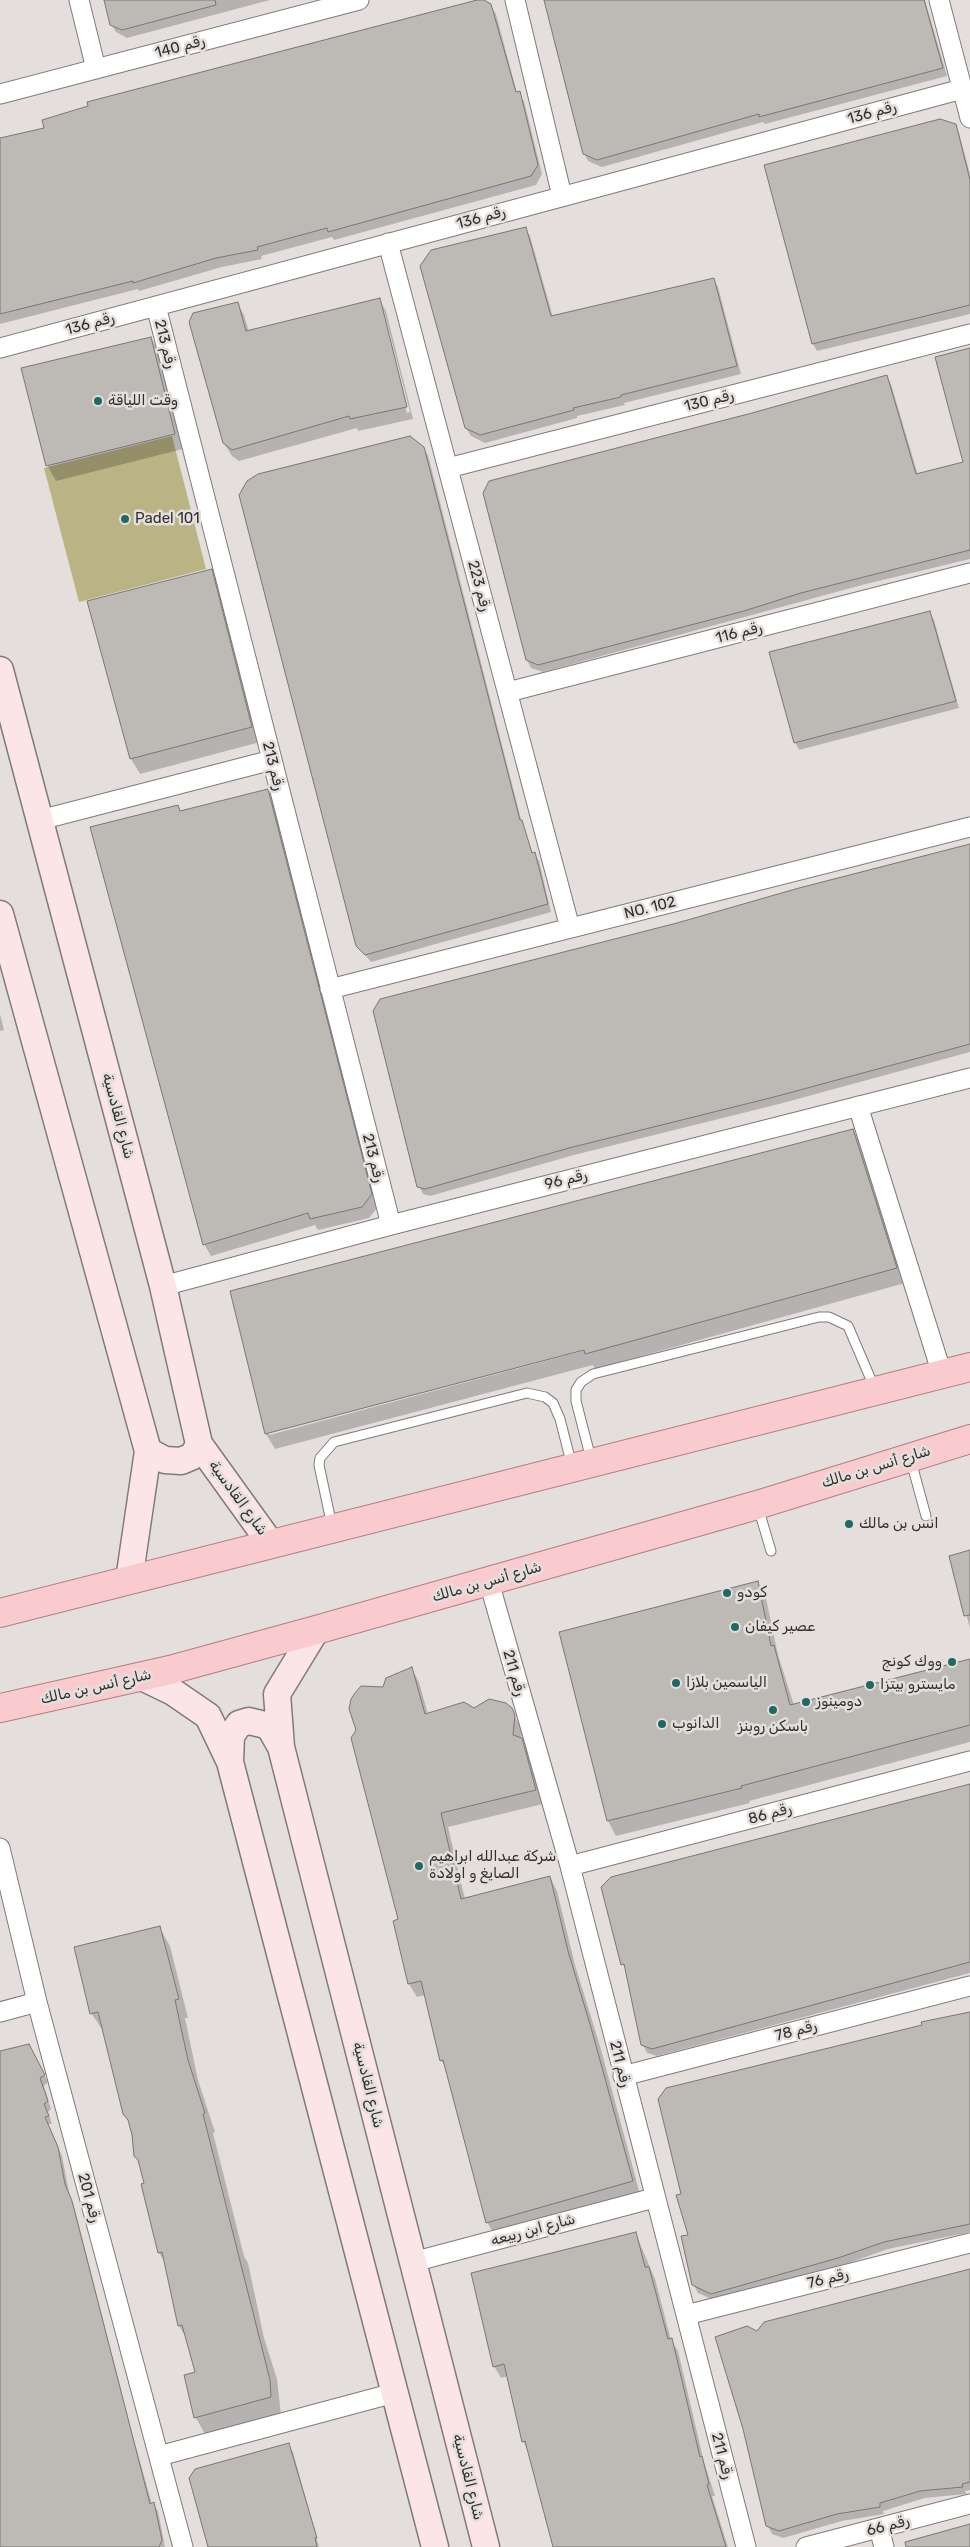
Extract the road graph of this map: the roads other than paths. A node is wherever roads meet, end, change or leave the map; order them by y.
1 (78, 0) edge
2 (359, 0) edge
3 (515, 0) edge
4 (939, 0) edge
5 (96, 69) junction
6 (962, 89) junction
7 (0, 94) edge
8 (970, 118) edge
9 (562, 196) junction
10 (388, 243) junction
11 (156, 306) junction
12 (970, 334) edge
13 (0, 348) edge
14 (448, 468) junction
15 (970, 573) edge
16 (0, 670) edge
17 (508, 692) junction
18 (272, 760) junction
19 (40, 820) junction
20 (970, 827) edge
21 (0, 914) edge
22 (570, 928) junction
23 (330, 989) junction
24 (970, 1078) edge
25 (858, 1106) junction
26 (390, 1225) junction
27 (163, 1286) junction
28 (970, 1366) edge
29 (942, 1374) junction
30 (876, 1391) junction
31 (970, 1439) edge
32 (199, 1444) junction
33 (148, 1451) junction
34 (910, 1456) junction
35 (582, 1464) junction
36 (757, 1505) junction
37 (926, 1516) dead end
38 (332, 1528) junction
39 (271, 1544) junction
40 (771, 1551) dead end
41 (129, 1580) junction
42 (488, 1582) junction
43 (0, 1613) edge
44 (316, 1630) junction
45 (142, 1677) junction
46 (0, 1708) edge
47 (281, 1747) junction
48 (970, 1761) edge
49 (230, 1762) junction
50 (0, 1848) edge
51 (570, 1866) junction
52 (970, 1986) edge
53 (37, 2002) junction
54 (0, 2012) edge
55 (623, 2076) junction
56 (654, 2198) junction
57 (970, 2243) edge
58 (413, 2262) junction
59 (686, 2315) junction
60 (394, 2393) junction
61 (158, 2456) junction
62 (970, 2504) edge
63 (879, 2528) junction
64 (183, 2547) edge
65 (435, 2547) edge
66 (486, 2547) edge
67 (746, 2547) edge
68 (806, 2547) edge
69 (884, 2547) edge

1 - 5 street
2 - 5 street, رقم 140
3 - 9 street
4 - 6 street
5 - 7 street, رقم 140
6 - 8 street
6 - 9 street, رقم 136
9 - 10 street, رقم 136
10 - 11 street, رقم 136
10 - 14 street, رقم 223
11 - 13 street, رقم 136
11 - 18 street, رقم 213
12 - 14 street, رقم 130
14 - 17 street, رقم 223
15 - 17 street, رقم 116
16 - 19 street, شارع القادسية
17 - 22 street, رقم 223
18 - 19 street
18 - 23 street, رقم 213
19 - 27 street, شارع القادسية
20 - 22 street, NO. 102
21 - 33 street
22 - 23 street, NO. 102
23 - 26 street, رقم 213
24 - 25 street, رقم 96
25 - 26 street, رقم 96
25 - 29 street
26 - 27 street, رقم 96
27 - 32 street, شارع القادسية
28 - 29 main road
29 - 30 main road
30 - 35 main road
30 - 35 lane
31 - 34 main road, شارع أنس بن مالك
32 - 33 street
32 - 39 street, شارع القادسية
33 - 41 street
34 - 36 main road, شارع أنس بن مالك
34 - 37 lane
35 - 38 main road
35 - 38 lane
36 - 40 lane
36 - 42 main road, شارع أنس بن مالك
38 - 39 main road
39 - 41 main road
41 - 43 main road
42 - 44 main road, شارع أنس بن مالك
42 - 51 street, رقم 211
44 - 45 main road, شارع أنس بن مالك
44 - 47 street, شارع القادسية
45 - 46 main road, شارع أنس بن مالك
45 - 49 street
47 - 49 street
47 - 58 street, شارع القادسية
48 - 51 street, رقم 86
49 - 60 street
50 - 53 street, رقم 201
51 - 55 street, رقم 211
52 - 55 street, رقم 78
53 - 54 street
53 - 61 street, رقم 201
55 - 56 street, رقم 211
56 - 58 street, شارع ابن ربيعه
56 - 59 street, رقم 211
57 - 59 street, رقم 76
58 - 66 street, شارع القادسية
59 - 67 street, رقم 211
60 - 61 street
60 - 65 street
61 - 64 street, رقم 201
62 - 63 street, رقم 66
63 - 68 street, رقم 66
63 - 69 street

